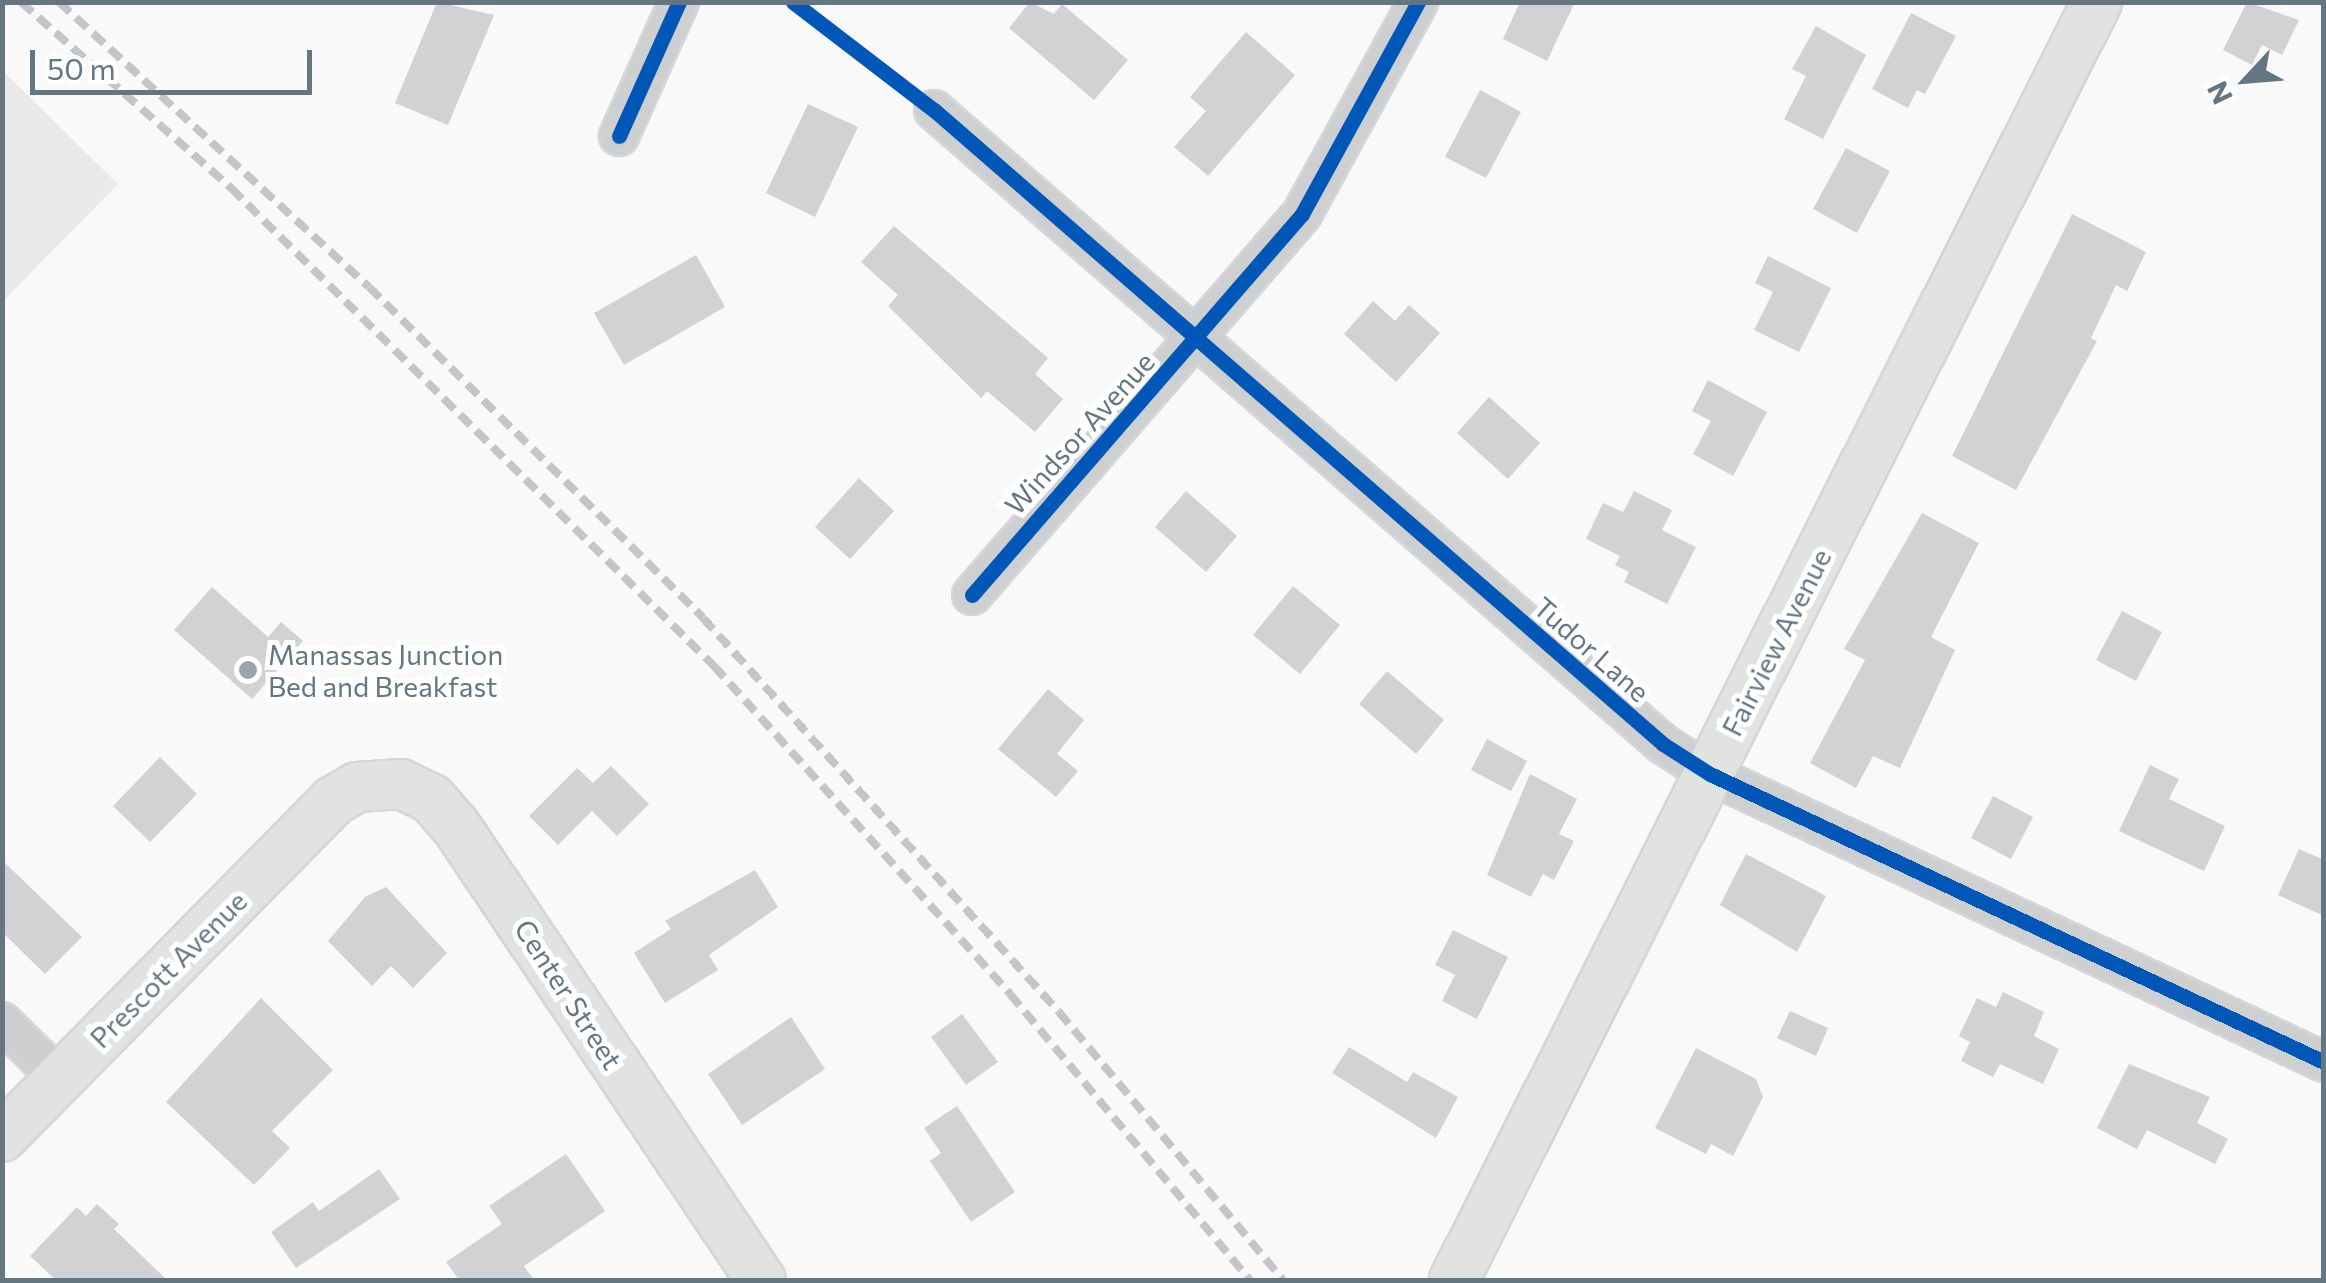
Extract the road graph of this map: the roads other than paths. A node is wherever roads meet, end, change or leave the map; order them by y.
1 (679, 2) edge
2 (1418, 2) edge
3 (2098, 2) edge
4 (934, 110) dead end
5 (620, 136) dead end
6 (1198, 339) junction
7 (972, 595) dead end
8 (1710, 774) junction
9 (334, 802) joint
10 (2, 1022) edge
11 (2324, 1062) edge
12 (60, 1079) junction
13 (2, 1137) edge
14 (761, 1280) edge
15 (1454, 1280) edge

1 - 5 street
2 - 6 street, Windsor Avenue
3 - 8 main road, Fairview Avenue
4 - 6 street, Tudor Lane
6 - 7 street, Windsor Avenue
6 - 8 street, Tudor Lane
8 - 11 street, Tudor Lane
8 - 15 main road, Fairview Avenue
9 - 12 main road, Prescott Avenue
9 - 14 main road, Center Street
10 - 12 street
12 - 13 main road, Prescott Avenue

